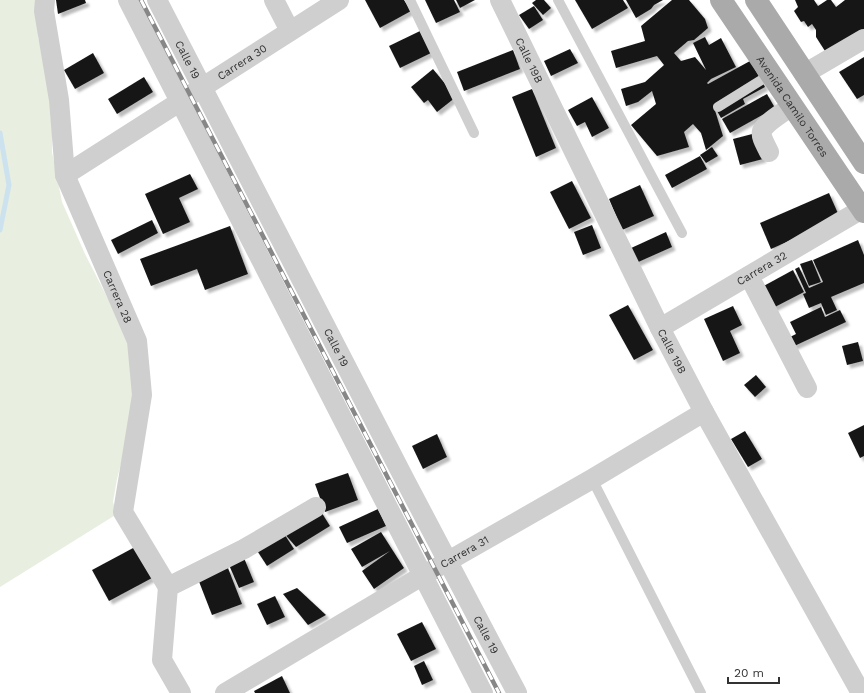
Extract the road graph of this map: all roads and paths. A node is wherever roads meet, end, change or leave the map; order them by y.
1 (45, 0) edge
2 (128, 0) edge
3 (157, 0) edge
4 (274, 0) edge
5 (339, 0) edge
6 (410, 0) edge
7 (500, 0) edge
8 (558, 0) edge
9 (721, 0) edge
10 (756, 0) edge
11 (290, 31) junction
12 (864, 39) edge
13 (771, 74) junction
14 (804, 74) junction
15 (202, 88) junction
16 (180, 101) junction
17 (792, 106) junction
18 (718, 107) dead end
19 (474, 133) dead end
20 (769, 152) dead end
21 (864, 163) edge
22 (65, 175) junction
23 (863, 210) edge
24 (682, 233) dead end
25 (749, 276) junction
26 (660, 328) junction
27 (807, 388) dead end
28 (704, 412) junction
29 (592, 479) junction
30 (316, 507) dead end
31 (448, 561) junction
32 (422, 576) junction
33 (168, 587) junction
34 (180, 693) edge
35 (225, 693) edge
36 (483, 693) edge
37 (517, 693) edge
38 (702, 693) edge
39 (861, 693) edge

1 - 22 street, Carrera 28
2 - 16 street
3 - 15 street, Calle 19
4 - 11 street
5 - 11 street, Carrera 30
6 - 19 lane
7 - 26 street, Calle 19B
8 - 24 lane
9 - 13 main road, Avenida Camilo Torres
10 - 14 main road
11 - 15 street, Carrera 30
12 - 14 street
13 - 17 main road, Avenida Camilo Torres
13 - 18 lane
14 - 21 main road
15 - 16 street, Carrera 30
15 - 31 street, Calle 19
16 - 22 street, Carrera 30
16 - 32 street
17 - 20 street
17 - 23 main road, Avenida Camilo Torres
22 - 33 street, Carrera 28
23 - 25 street, Carrera 32
25 - 26 street, Carrera 32
25 - 27 street
26 - 28 street, Calle 19B
28 - 29 street, Carrera 31
28 - 39 street, Calle 19B
29 - 31 street, Carrera 31
29 - 38 lane
30 - 33 street
31 - 32 street, Carrera 31
31 - 37 street, Calle 19
32 - 35 street, Carrera 31
32 - 36 street
33 - 34 street

